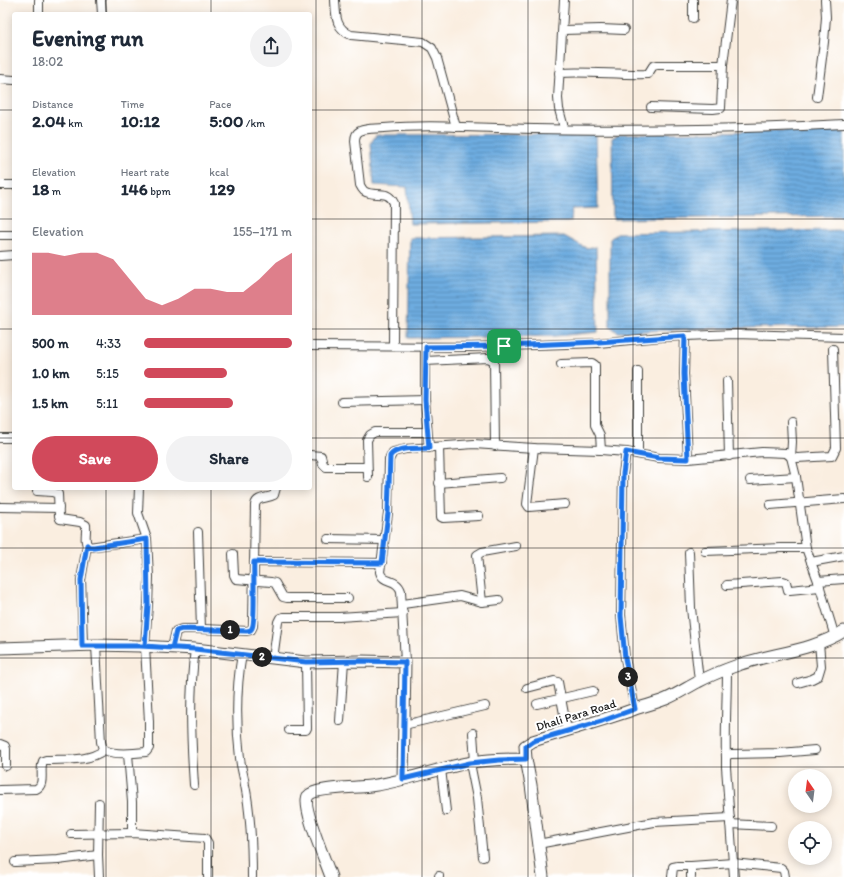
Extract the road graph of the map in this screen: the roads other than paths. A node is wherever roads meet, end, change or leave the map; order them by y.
1 (39, 0) edge
2 (101, 0) edge
3 (335, 0) edge
4 (564, 0) edge
5 (693, 0) edge
6 (731, 0) edge
7 (825, 0) edge
8 (39, 12) edge
9 (102, 12) edge
10 (693, 18) dead end
11 (562, 30) junction
12 (624, 30) dead end
13 (723, 65) junction
14 (559, 73) junction
15 (0, 79) edge
16 (12, 80) edge
17 (817, 97) dead end
18 (651, 107) dead end
19 (844, 124) edge
20 (456, 127) junction
21 (564, 128) junction
22 (0, 185) edge
23 (12, 185) edge
24 (0, 235) edge
25 (12, 235) edge
26 (12, 255) edge
27 (0, 256) edge
28 (685, 336) junction
29 (844, 336) edge
30 (312, 346) edge
31 (393, 346) junction
32 (426, 347) junction
33 (833, 349) dead end
34 (425, 360) junction
35 (561, 364) dead end
36 (638, 371) dead end
37 (727, 380) dead end
38 (425, 400) junction
39 (342, 402) dead end
40 (791, 422) dead end
41 (427, 432) junction
42 (0, 438) edge
43 (12, 438) edge
44 (495, 446) junction
45 (439, 447) junction
46 (429, 448) junction
47 (534, 448) junction
48 (601, 450) junction
49 (626, 452) junction
50 (638, 454) junction
51 (312, 455) edge
52 (729, 456) junction
53 (791, 457) junction
54 (688, 459) junction
55 (367, 466) junction
56 (368, 477) dead end
57 (796, 477) junction
58 (500, 478) dead end
59 (750, 480) dead end
60 (439, 483) junction
61 (139, 490) edge
62 (275, 490) edge
63 (37, 491) dead end
64 (844, 499) edge
65 (800, 502) junction
66 (565, 504) dead end
67 (770, 505) dead end
68 (0, 507) edge
69 (59, 508) junction
70 (479, 516) dead end
71 (198, 532) dead end
72 (147, 539) junction
73 (328, 539) dead end
74 (384, 540) junction
75 (87, 545) junction
76 (516, 546) dead end
77 (806, 548) junction
78 (705, 551) dead end
79 (689, 552) dead end
80 (233, 554) dead end
81 (844, 556) edge
82 (254, 562) junction
83 (811, 562) junction
84 (382, 563) junction
85 (844, 579) edge
86 (253, 581) junction
87 (819, 584) junction
88 (727, 585) dead end
89 (348, 598) dead end
90 (499, 600) dead end
91 (482, 602) junction
92 (403, 604) junction
93 (403, 613) junction
94 (201, 629) junction
95 (839, 634) edge
96 (819, 643) junction
97 (96, 645) junction
98 (82, 646) junction
99 (145, 646) junction
100 (0, 648) edge
101 (172, 648) junction
102 (195, 649) junction
103 (242, 654) junction
104 (273, 659) junction
105 (344, 661) junction
106 (306, 662) junction
107 (405, 662) junction
108 (727, 670) junction
109 (699, 682) junction
110 (798, 683) dead end
111 (527, 688) dead end
112 (593, 691) dead end
113 (562, 698) junction
114 (537, 704) dead end
115 (485, 706) dead end
116 (635, 709) junction
117 (340, 721) dead end
118 (404, 725) junction
119 (289, 730) dead end
120 (568, 730) junction
121 (473, 733) dead end
122 (0, 744) edge
123 (104, 750) junction
124 (815, 750) dead end
125 (128, 754) junction
126 (726, 758) junction
127 (526, 759) junction
128 (472, 762) junction
129 (6, 766) dead end
130 (441, 769) junction
131 (403, 779) junction
132 (194, 784) dead end
133 (0, 790) edge
134 (99, 803) dead end
135 (446, 811) dead end
136 (730, 821) junction
137 (771, 826) dead end
138 (98, 833) junction
139 (132, 833) junction
140 (70, 834) dead end
141 (538, 844) junction
142 (98, 855) junction
143 (482, 857) dead end
144 (15, 862) dead end
145 (733, 863) junction
146 (691, 866) junction
147 (99, 877) edge
148 (208, 877) edge
149 (252, 877) edge
150 (332, 877) edge
151 (543, 877) edge
152 (672, 877) edge
153 (691, 877) edge
154 (734, 877) edge
155 (785, 877) edge

1 - 8 street
2 - 9 street
3 - 20 street
4 - 11 street
5 - 10 street
6 - 13 street
7 - 17 street
11 - 12 street
11 - 14 street
13 - 14 street
13 - 18 street
14 - 21 street
15 - 16 street
19 - 21 street
20 - 21 street
20 - 31 street
22 - 23 street
24 - 25 street
26 - 27 street
28 - 29 street
28 - 32 street
28 - 54 street
30 - 31 street
31 - 32 street
32 - 34 street
33 - 53 street
34 - 38 street
34 - 44 street
35 - 48 street
36 - 50 street
37 - 52 street
38 - 39 street
38 - 41 street
40 - 53 street
41 - 46 street
41 - 55 street
42 - 43 street
44 - 45 street
44 - 47 street
45 - 46 street
45 - 60 street
46 - 74 street
47 - 48 street
47 - 66 street
48 - 49 street
49 - 50 street
49 - 116 street
50 - 54 street
51 - 55 street
52 - 53 street
52 - 54 street
53 - 57 street
55 - 56 street
57 - 59 street
57 - 65 street
58 - 60 street
60 - 70 street
61 - 72 street
62 - 82 street
63 - 69 street
64 - 65 street
65 - 67 street
65 - 77 street
68 - 69 street
69 - 75 street
71 - 94 street
72 - 75 street
72 - 99 street
73 - 74 street
74 - 84 street
75 - 98 street
76 - 91 street
77 - 78 street
77 - 83 street
79 - 109 street
80 - 86 street
81 - 83 street
82 - 84 street
82 - 86 street
83 - 87 street
84 - 92 street
85 - 87 street
86 - 89 street
86 - 94 street
87 - 88 street
87 - 95 street
90 - 91 street
91 - 92 street
92 - 93 street
93 - 104 street
93 - 107 street
94 - 101 street
95 - 96 street, Dhali Para Road
96 - 108 street, Dhali Para Road
96 - 110 street
97 - 98 street
97 - 99 street
97 - 123 street
98 - 100 street
99 - 101 street
99 - 125 street
101 - 102 street
102 - 103 street
102 - 132 street
103 - 104 street
103 - 149 street
104 - 106 street
105 - 106 street
105 - 107 street
105 - 117 street
106 - 119 street
107 - 118 street
108 - 109 street, Dhali Para Road
108 - 126 street
109 - 116 street, Dhali Para Road
111 - 113 street
112 - 113 street
113 - 114 street
113 - 120 street
115 - 118 street
116 - 120 street, Dhali Para Road
118 - 131 street
120 - 127 street, Dhali Para Road
121 - 128 street
122 - 129 street
123 - 125 street
123 - 133 street
124 - 126 street
125 - 139 street
126 - 136 street
127 - 128 street
127 - 141 street
128 - 130 street
128 - 143 street
130 - 131 street
130 - 135 street
131 - 150 street
134 - 138 street
136 - 137 street
136 - 141 street
136 - 145 street
138 - 139 street
138 - 140 street
138 - 142 street
139 - 148 street
141 - 151 street
142 - 144 street
142 - 147 street
145 - 146 street
145 - 154 street
145 - 155 street
146 - 152 street
146 - 153 street

